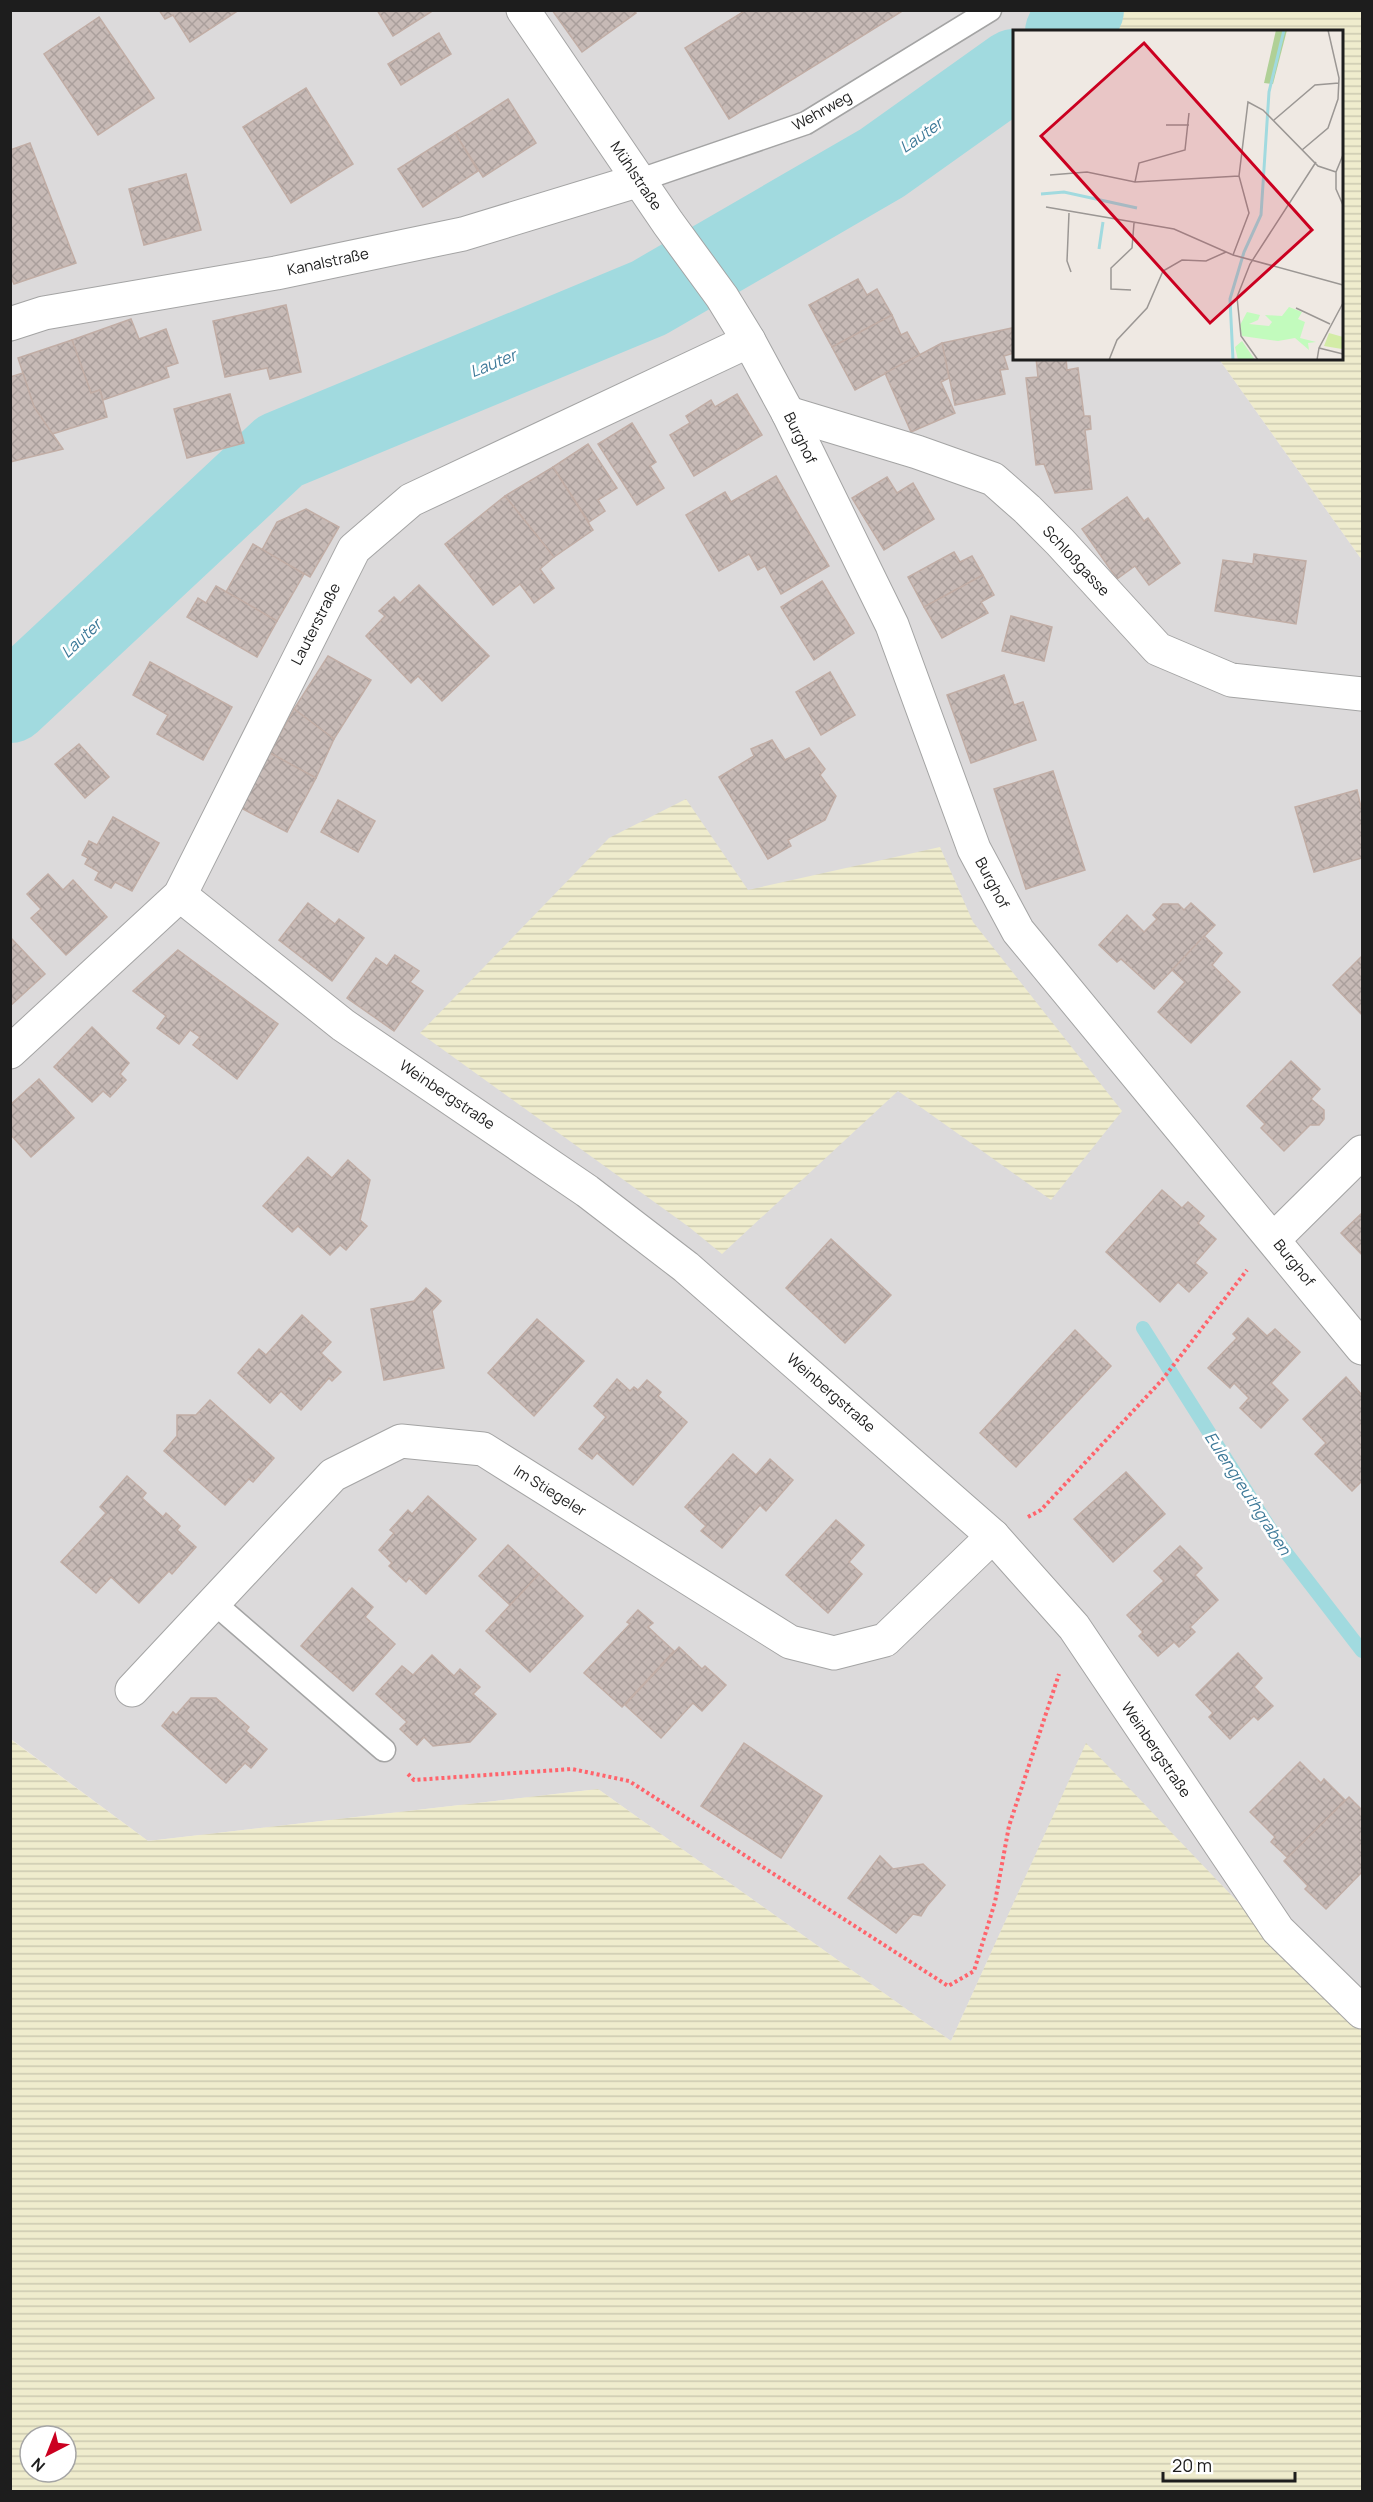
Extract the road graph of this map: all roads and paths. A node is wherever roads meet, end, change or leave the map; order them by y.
1 (523, 10) edge
2 (990, 10) edge
3 (640, 180) junction
4 (10, 324) edge
5 (749, 341) junction
6 (788, 413) junction
7 (1362, 694) edge
8 (180, 895) junction
9 (10, 1052) edge
10 (1362, 1152) edge
11 (1274, 1239) junction
12 (1362, 1348) edge
13 (993, 1536) junction
14 (213, 1602) junction
15 (1074, 1627) junction
16 (132, 1690) dead end
17 (384, 1750) joint
18 (1362, 2012) edge

1 - 3 street, Mühlstraße
2 - 3 lane, Wehrweg
3 - 4 street, Kanalstraße
3 - 5 street, Mühlstraße
5 - 6 street, Burghof
5 - 8 street, Lauterstraße
6 - 7 street, Schloßgasse
6 - 11 street, Burghof
8 - 9 street, Lauterstraße
8 - 13 street, Weinbergstraße
10 - 11 street
11 - 12 street, Burghof
11 - 13 path
13 - 14 street, Im Stiegeler
13 - 15 street, Weinbergstraße
14 - 16 street, Im Stiegeler
14 - 17 lane
15 - 17 path
15 - 18 street, Weinbergstraße

